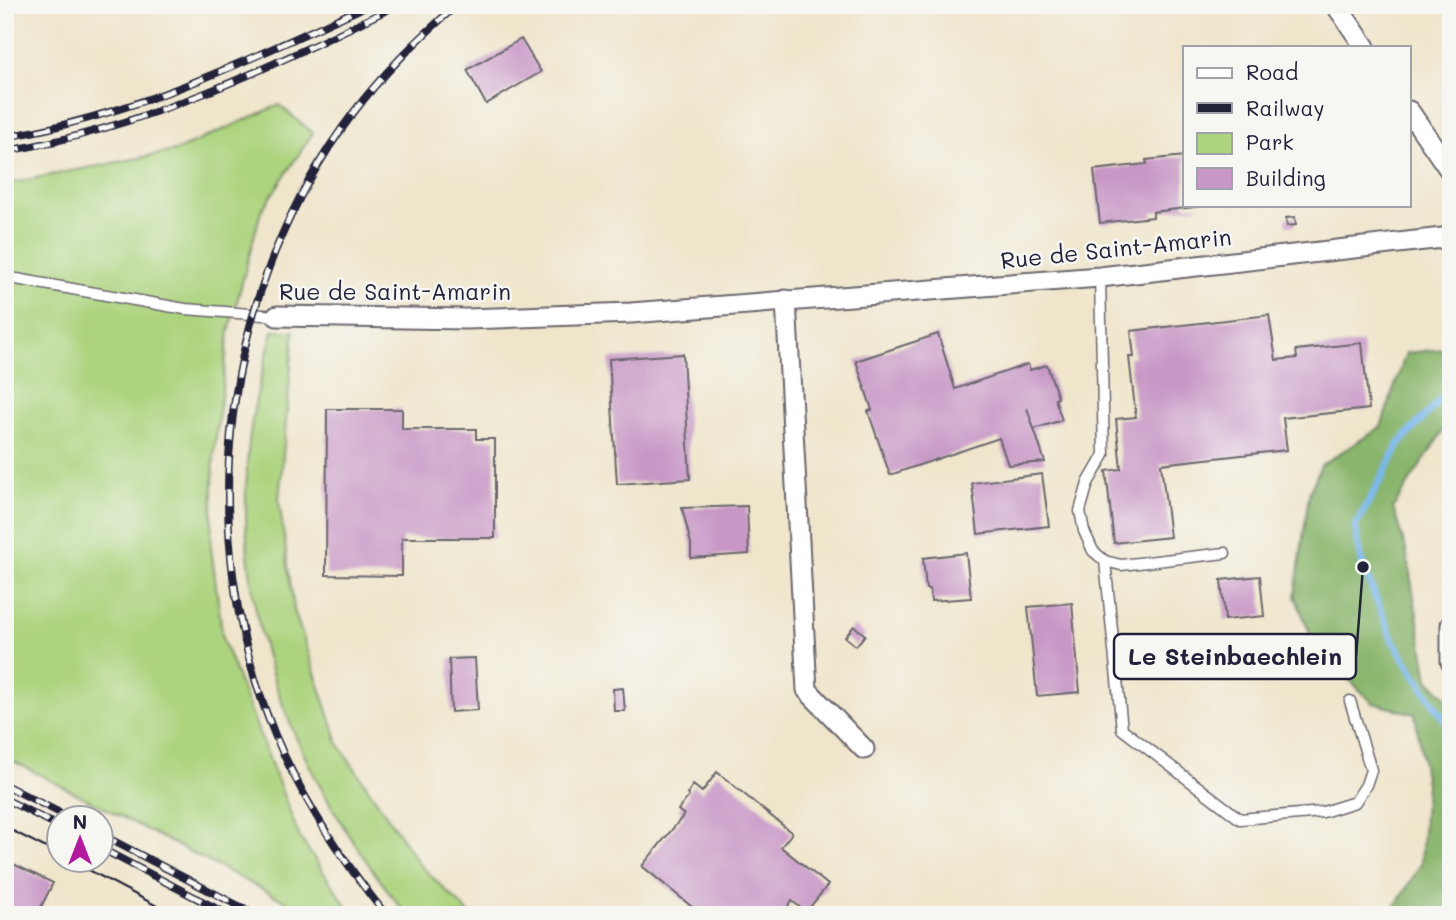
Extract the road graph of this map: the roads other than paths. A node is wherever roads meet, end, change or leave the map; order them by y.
1 (1336, 5) edge
2 (1364, 46) edge
3 (1410, 112) edge
4 (1451, 172) edge
5 (1451, 237) edge
6 (5, 277) edge
7 (1100, 278) junction
8 (786, 300) junction
9 (277, 316) joint
10 (1225, 552) dead end
11 (1105, 561) junction
12 (1451, 625) edge
13 (1451, 662) edge
14 (1350, 701) dead end
15 (864, 749) dead end

1 - 2 street
3 - 4 street
5 - 7 street, Rue de Saint-Amarin
6 - 9 lane, Rue de Saint-Amarin
7 - 8 street, Rue de Saint-Amarin
7 - 11 lane
8 - 9 street, Rue de Saint-Amarin
8 - 15 street
10 - 11 lane
11 - 14 lane
12 - 13 street

